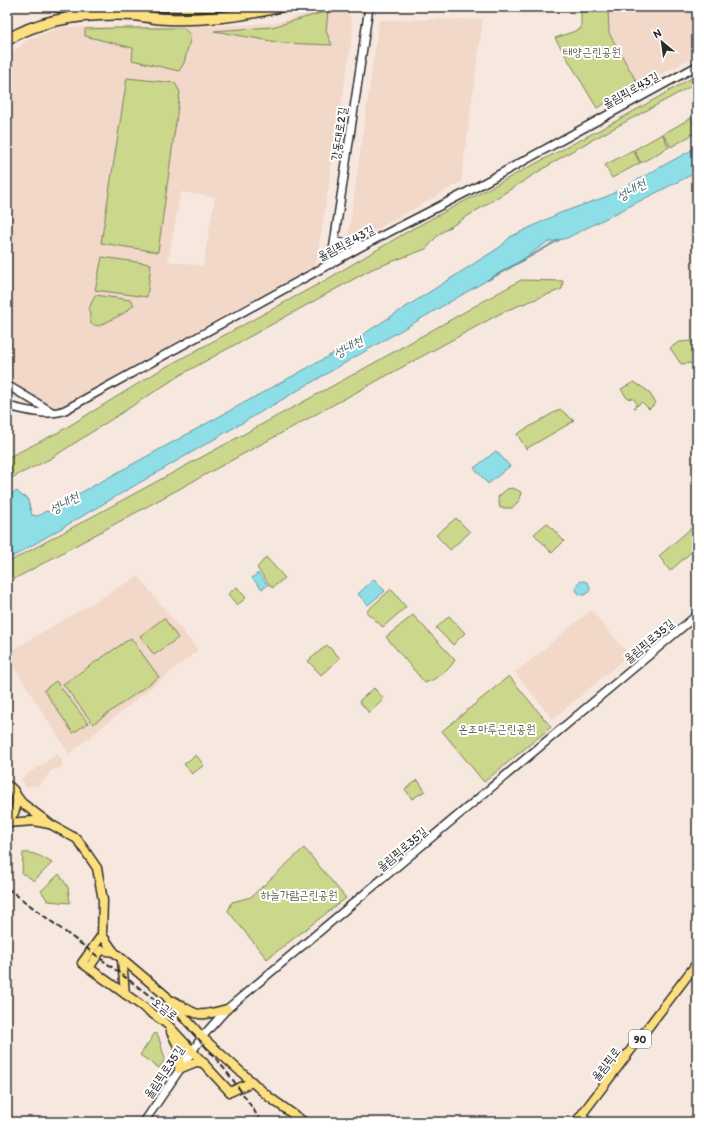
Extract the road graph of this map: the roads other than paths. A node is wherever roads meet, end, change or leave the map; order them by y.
1 (51, 7) edge
2 (158, 7) edge
3 (216, 7) edge
4 (279, 7) edge
5 (368, 7) edge
6 (134, 15) junction
7 (7, 40) edge
8 (697, 66) edge
9 (335, 242) junction
10 (364, 246) junction
11 (331, 264) junction
12 (7, 384) edge
13 (7, 406) edge
14 (56, 414) junction
15 (697, 615) edge
16 (7, 785) edge
17 (16, 795) junction
18 (7, 822) edge
19 (50, 824) junction
20 (102, 935) junction
21 (114, 952) junction
22 (122, 960) junction
23 (697, 963) edge
24 (89, 968) junction
25 (125, 994) junction
26 (165, 995) junction
27 (226, 1009) junction
28 (167, 1024) junction
29 (202, 1036) junction
30 (192, 1050) junction
31 (204, 1063) junction
32 (179, 1069) junction
33 (252, 1082) junction
34 (582, 1115) junction
35 (144, 1122) edge
36 (304, 1122) edge
37 (576, 1122) edge
38 (589, 1122) edge

1 - 6 street
2 - 3 main road
4 - 6 highway
5 - 9 street, 강동대로2길
6 - 7 highway
8 - 10 street, 올림픽로43길
9 - 10 street
9 - 11 street, 강동대로2길
10 - 11 street, 올림픽로43길
11 - 14 street, 올림픽로43길
12 - 14 street
13 - 14 street
15 - 27 street, 올림픽로35길
16 - 17 main road
17 - 18 main road
17 - 19 main road
18 - 19 main road
19 - 20 main road
20 - 21 main road, 오금로
20 - 24 main road
21 - 22 main road, 오금로
21 - 24 main road
22 - 25 main road
22 - 26 main road, 오금로
23 - 34 main road, 올림픽로 / 90
24 - 25 main road, 오금로
25 - 28 main road, 오금로
26 - 27 main road
26 - 29 main road, 오금로
27 - 29 street, 올림픽로35길
28 - 30 main road, 오금로
28 - 32 main road
29 - 30 street, 올림픽로35길
29 - 33 main road, 오금로
30 - 31 main road, 오금로
30 - 32 street, 올림픽로35길
31 - 32 main road
31 - 33 main road, 오금로
32 - 35 street, 올림픽로35길
33 - 36 main road, 오금로
34 - 37 main road, 올림픽로 / 90
34 - 38 street

